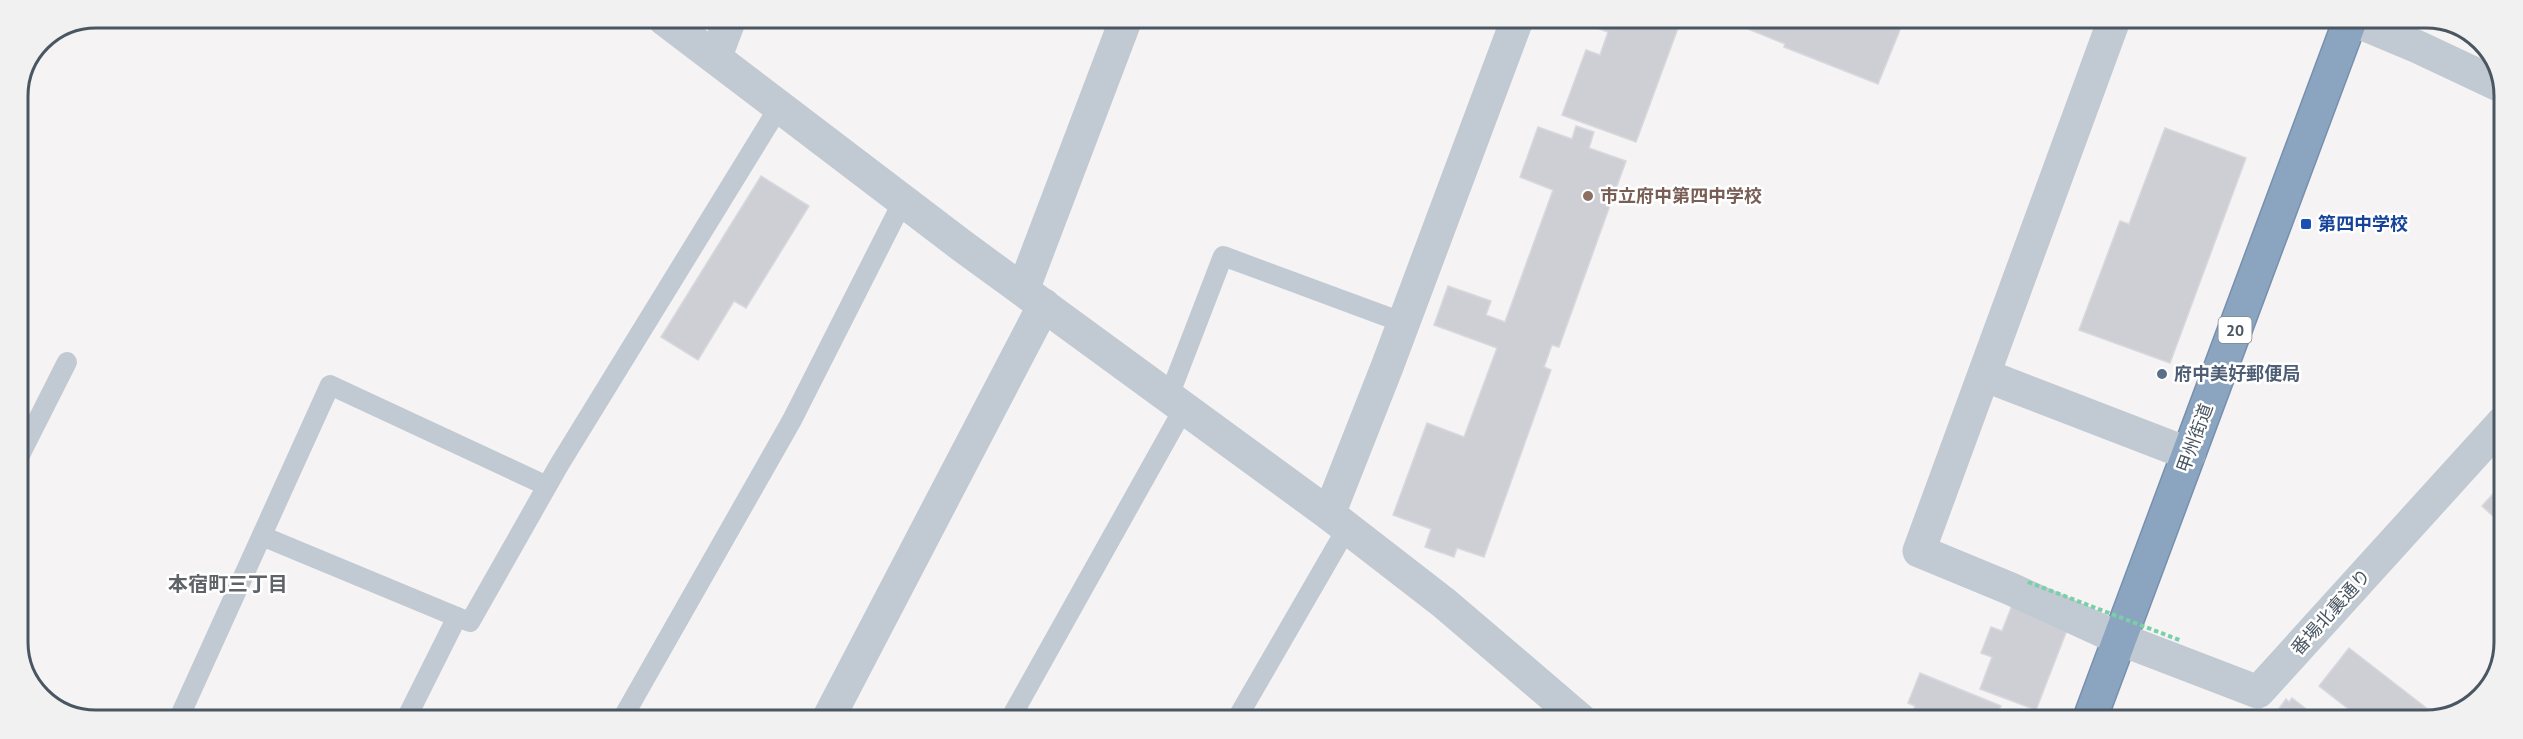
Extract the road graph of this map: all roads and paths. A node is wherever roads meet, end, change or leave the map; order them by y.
1 (677, 28) edge
2 (727, 28) edge
3 (1123, 28) edge
4 (1514, 28) edge
5 (2112, 28) edge
6 (2347, 28) edge
7 (2373, 28) edge
8 (716, 56) junction
9 (2493, 82) edge
10 (779, 107) junction
11 (903, 201) junction
12 (1034, 298) junction
13 (1404, 322) junction
14 (67, 362) dead end
15 (1984, 375) junction
16 (1176, 402) junction
17 (2494, 432) edge
18 (29, 438) edge
19 (2189, 454) junction
20 (548, 486) junction
21 (1338, 521) junction
22 (262, 536) junction
23 (2028, 582) dead end
24 (457, 617) junction
25 (2120, 639) junction
26 (2182, 641) dead end
27 (182, 711) edge
28 (410, 711) edge
29 (627, 711) edge
30 (832, 711) edge
31 (1014, 711) edge
32 (1241, 711) edge
33 (1570, 711) edge
34 (2093, 711) edge

1 - 8 street
2 - 8 street
3 - 12 street
4 - 13 street
5 - 15 street
6 - 19 highway, 甲州街道 / 20
7 - 9 street
8 - 10 street
10 - 11 street
10 - 20 lane
11 - 12 street
11 - 29 lane
12 - 16 street
12 - 30 street
13 - 16 lane
13 - 21 street
14 - 18 lane
15 - 19 street
15 - 25 street
16 - 21 street
16 - 31 lane
17 - 25 street, 番場北裏通り
19 - 25 highway, 甲州街道 / 20
20 - 22 lane
20 - 24 lane
21 - 32 lane
21 - 33 street
22 - 24 lane
22 - 27 lane
23 - 26 path, bridge
24 - 28 lane
25 - 34 highway, 甲州街道 / 20

